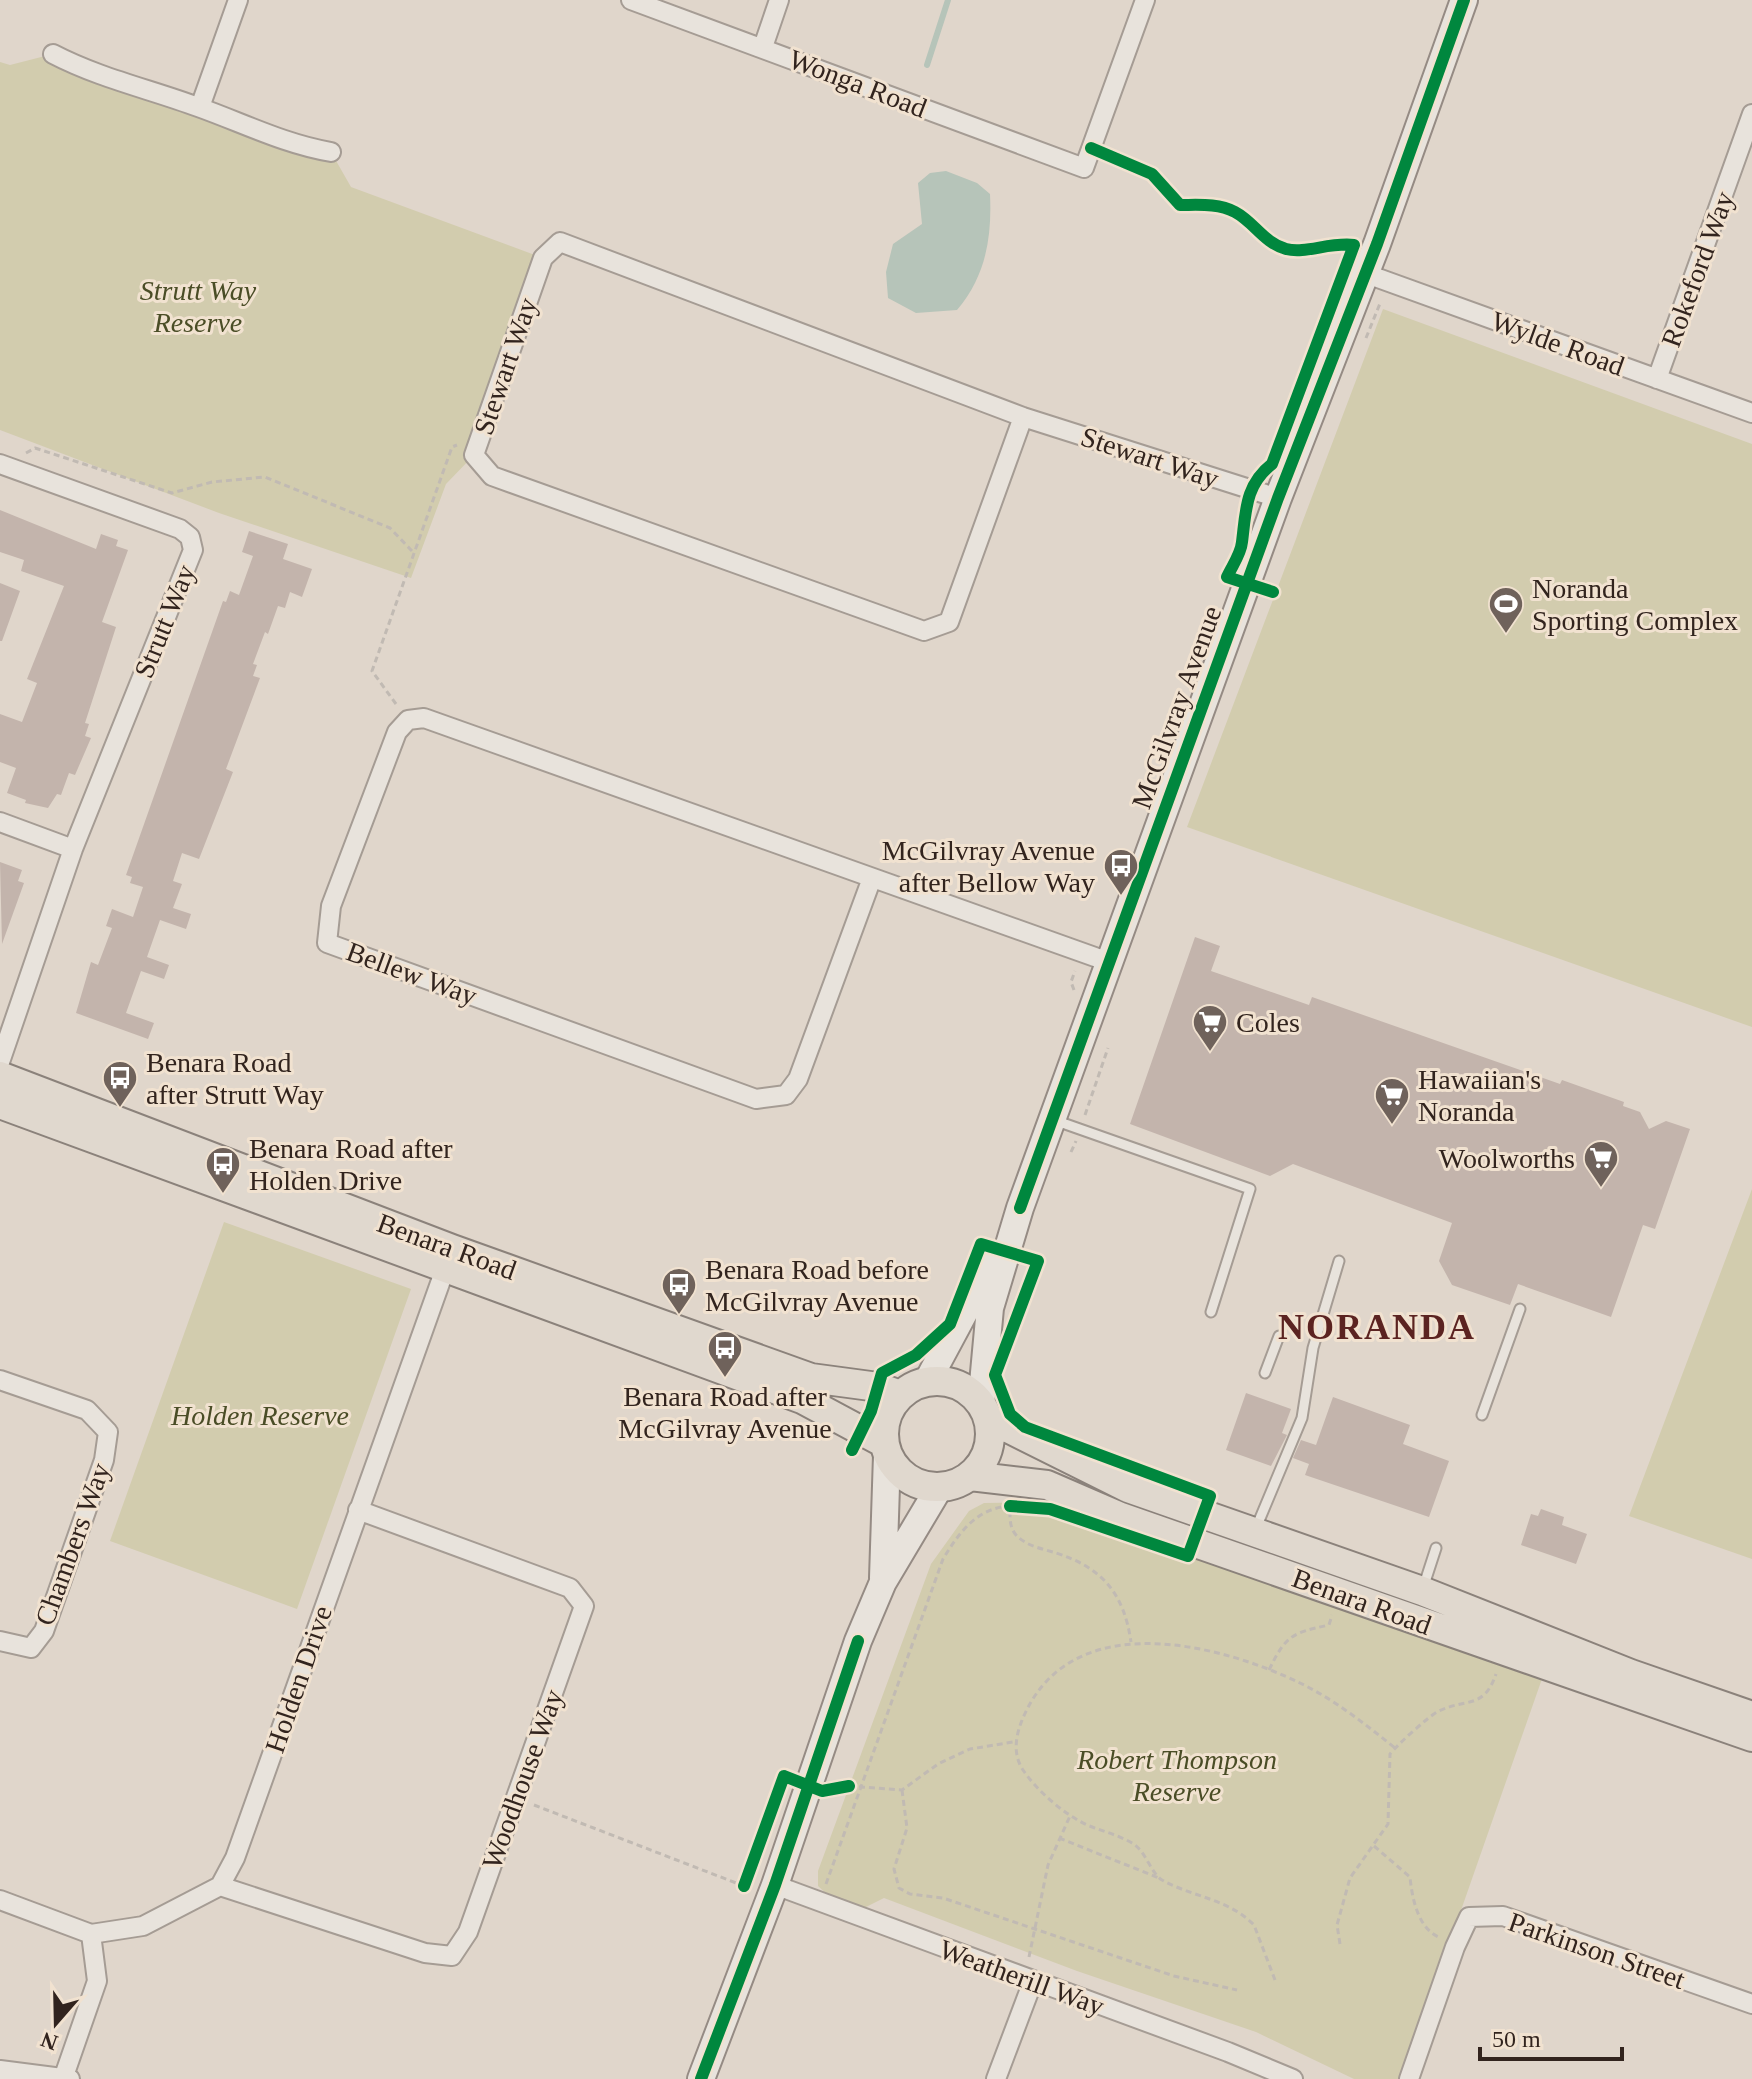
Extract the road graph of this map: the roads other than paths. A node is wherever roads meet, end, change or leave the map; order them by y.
1 (238, 0) edge
2 (631, 0) edge
3 (779, 0) edge
4 (1145, 0) edge
5 (1464, 0) edge
6 (763, 47) junction
7 (53, 54) dead end
8 (200, 107) junction
9 (1752, 114) edge
10 (331, 152) dead end
11 (1364, 273) junction
12 (1657, 379) junction
13 (1752, 413) edge
14 (1023, 417) junction
15 (3, 465) edge
16 (1278, 498) junction
17 (0, 822) edge
18 (73, 849) junction
19 (872, 878) junction
20 (1109, 962) junction
21 (0, 1062) edge
22 (0, 1076) edge
23 (0, 1104) edge
24 (1051, 1119) junction
25 (1020, 1208) junction
26 (449, 1258) junction
27 (1339, 1261) dead end
28 (1520, 1309) dead end
29 (1211, 1312) dead end
30 (1279, 1336) dead end
31 (1265, 1373) dead end
32 (0, 1380) edge
33 (927, 1382) junction
34 (900, 1395) junction
35 (984, 1412) junction
36 (1482, 1415) dead end
37 (885, 1449) junction
38 (970, 1476) junction
39 (939, 1488) junction
40 (358, 1510) junction
41 (1254, 1532) junction
42 (1436, 1548) dead end
43 (883, 1582) junction
44 (1422, 1591) junction
45 (0, 1641) edge
46 (1752, 1716) edge
47 (1752, 1737) edge
48 (775, 1885) junction
49 (220, 1886) junction
50 (0, 1900) edge
51 (91, 1934) junction
52 (1033, 1981) junction
53 (1752, 2004) edge
54 (0, 2070) edge
55 (1267, 2074) edge
56 (67, 2077) edge
57 (701, 2079) edge
58 (996, 2079) edge
59 (1293, 2079) edge
60 (1409, 2079) edge

1 - 8 street
2 - 6 street, Wonga Road
3 - 6 street
4 - 6 street, Wonga Road
5 - 11 main road, McGilvray Avenue
7 - 8 street
8 - 10 street
9 - 12 street, Rokeford Way
11 - 12 street, Wylde Road
11 - 16 main road, McGilvray Avenue
12 - 13 street, Wylde Road
14 - 14 street, Stewart Way
14 - 16 street, Stewart Way
15 - 18 street, Strutt Way
16 - 20 main road, McGilvray Avenue
17 - 18 street
18 - 21 street, Strutt Way
19 - 19 street, Bellew Way
19 - 20 street
20 - 24 main road, McGilvray Avenue
22 - 26 main road, Benara Road
23 - 26 main road, Benara Road
24 - 25 main road, McGilvray Avenue
24 - 29 lane
25 - 33 main road, McGilvray Avenue
25 - 35 main road, McGilvray Avenue
26 - 34 main road, Benara Road
26 - 37 main road, Benara Road
26 - 40 street, Holden Drive
27 - 41 lane
28 - 36 lane
30 - 31 lane
32 - 45 street, Chambers Way
33 - 34 main road
33 - 35 main road
34 - 37 main road
35 - 38 main road
35 - 41 main road, Benara Road
37 - 39 main road
37 - 43 main road
38 - 39 main road
38 - 47 main road, Benara Road
39 - 43 main road
40 - 49 street, Holden Drive
40 - 49 street, Woodhouse Way
41 - 44 main road, Benara Road
42 - 44 lane
43 - 48 main road
44 - 46 main road, Benara Road
48 - 52 street, Weatherill Way
48 - 57 main road
49 - 51 street
50 - 51 street
51 - 56 street
52 - 55 street, Weatherill Way
52 - 58 street
53 - 60 street, Parkinson Street
54 - 56 street
55 - 59 street, Weatherill Way

